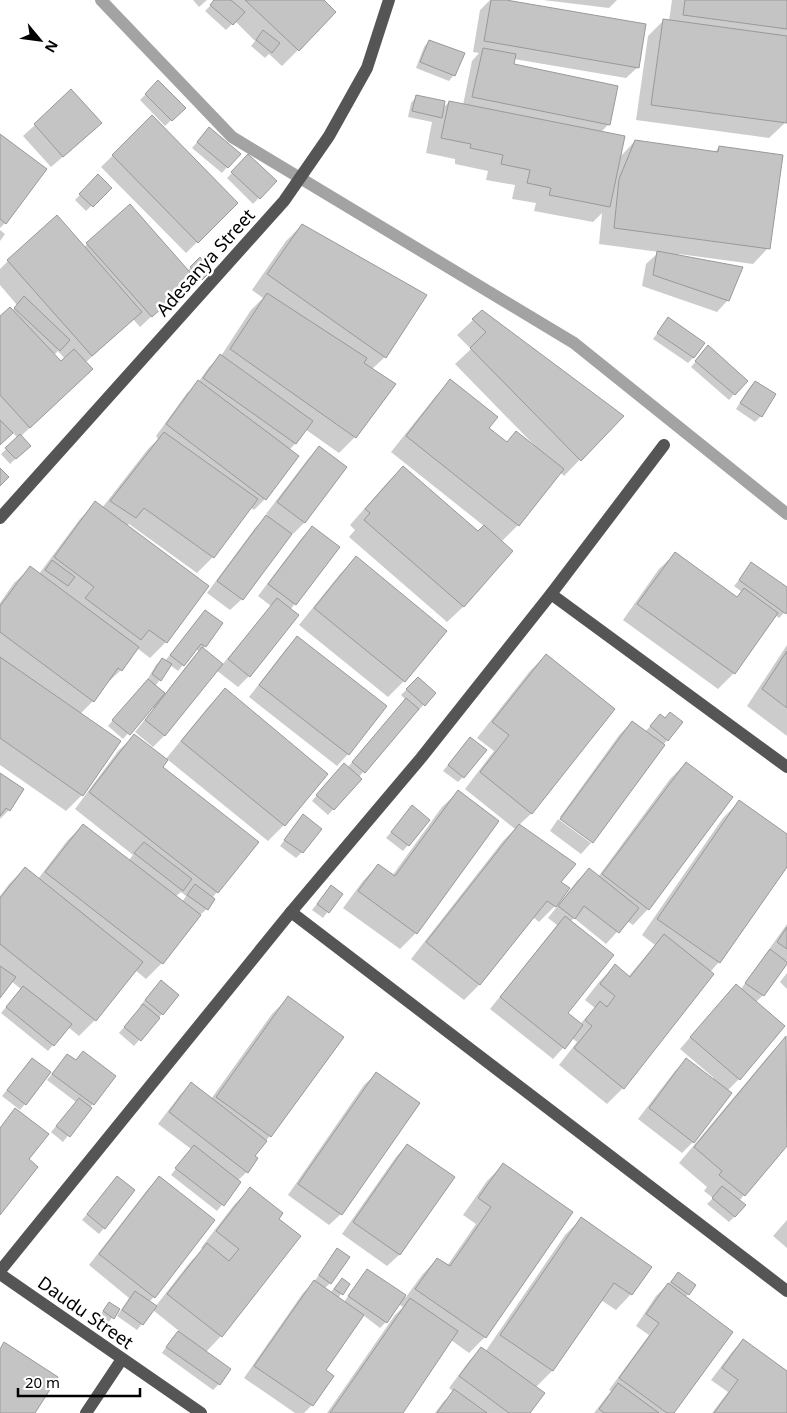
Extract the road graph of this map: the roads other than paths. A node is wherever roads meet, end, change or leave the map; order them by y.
1 (389, 0) edge
2 (664, 445) dead end
3 (0, 518) edge
4 (551, 594) junction
5 (787, 767) edge
6 (291, 912) junction
7 (0, 1273) edge
8 (787, 1291) edge
9 (122, 1359) junction
10 (86, 1413) edge
11 (201, 1413) edge

1 - 3 street, Adesanya Street
2 - 4 street
4 - 5 street
4 - 6 street
6 - 7 street
6 - 8 street
7 - 9 street, Daudu Street
9 - 10 street
9 - 11 street, Daudu Street

